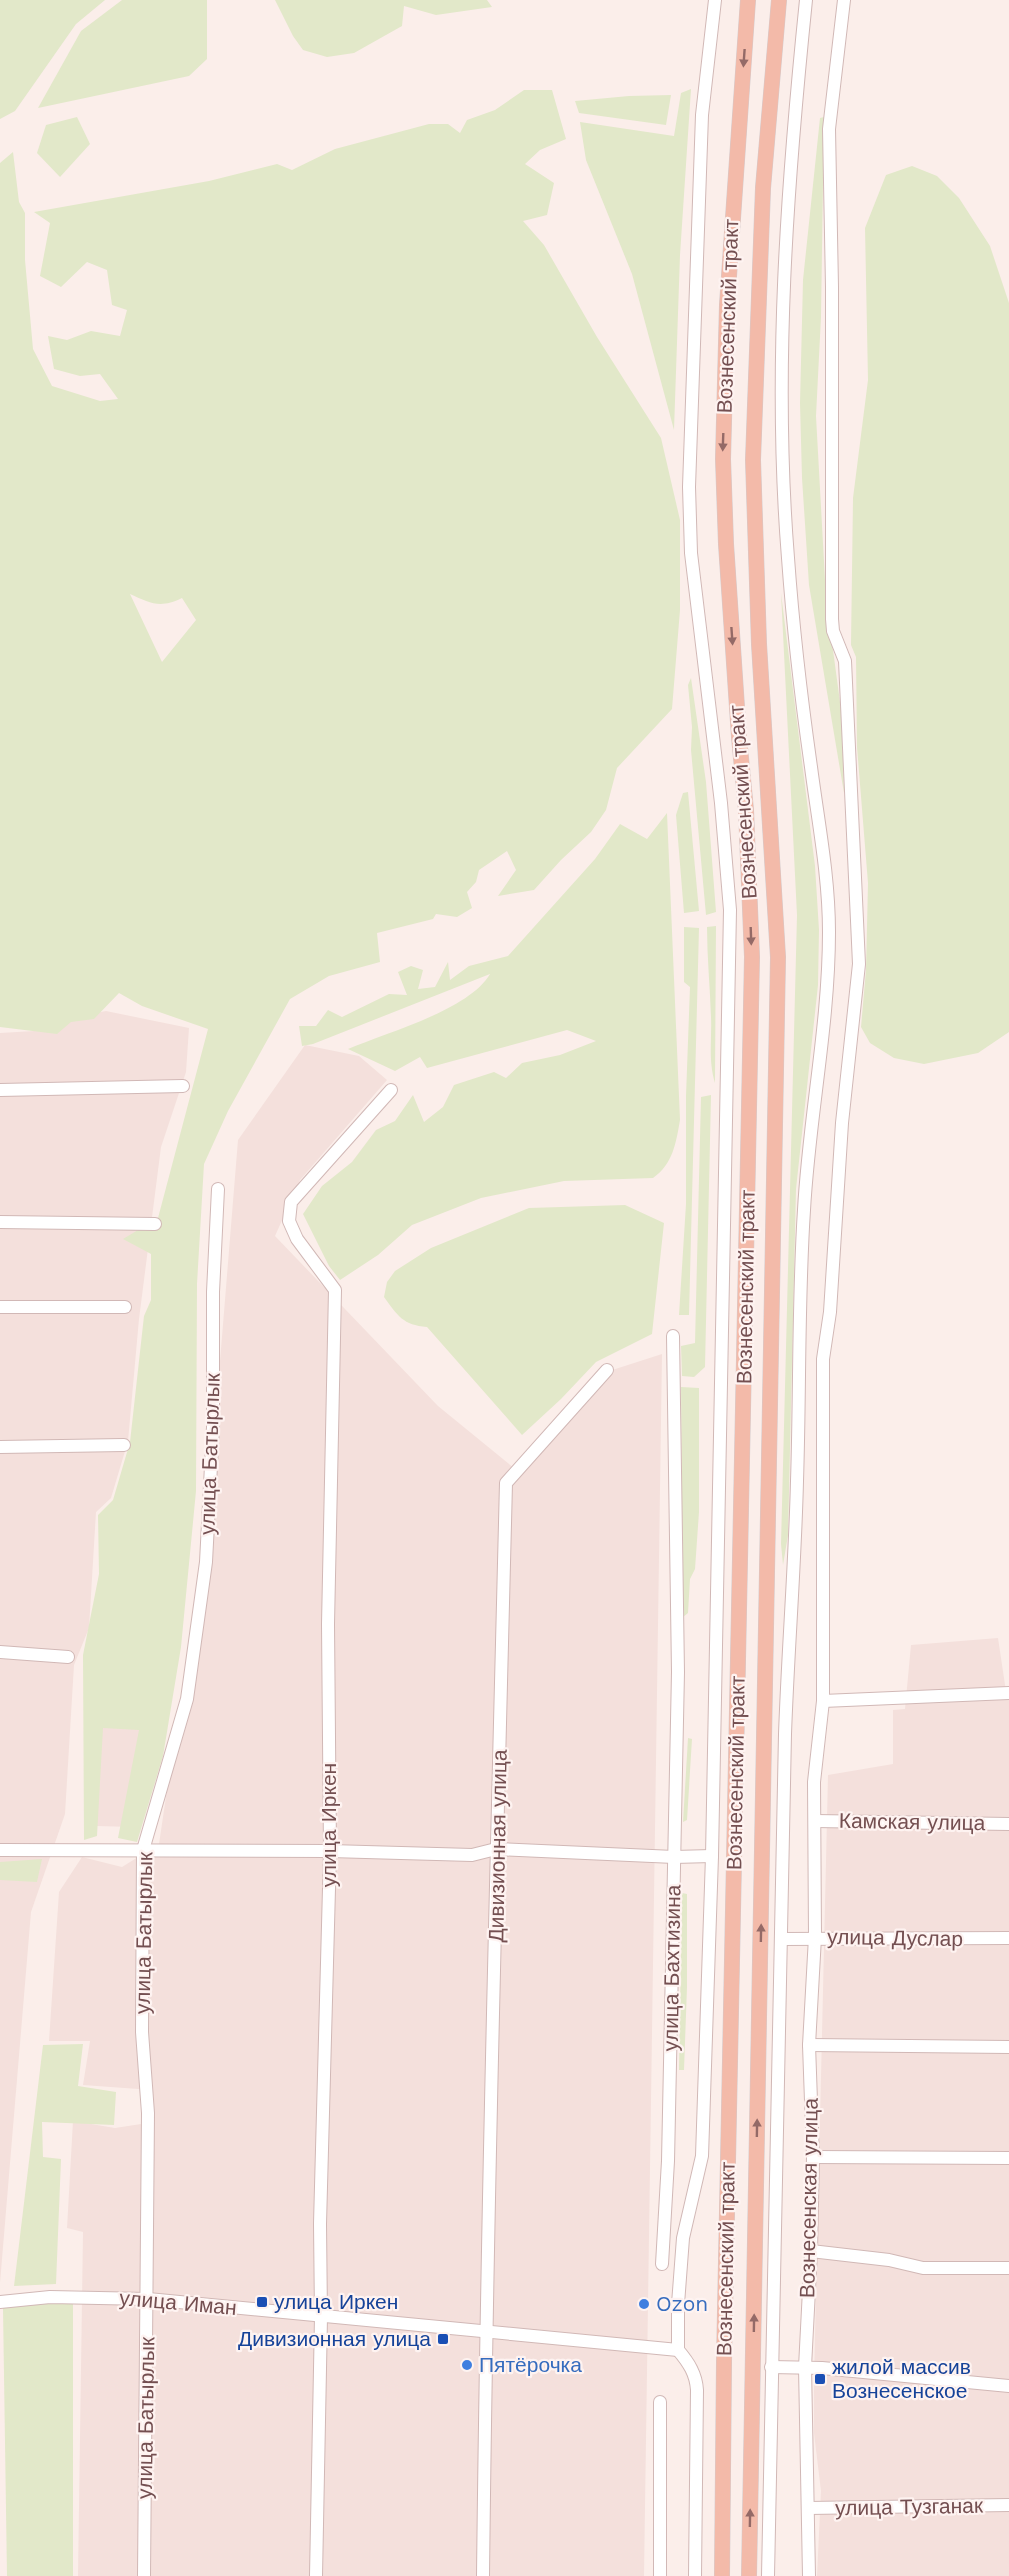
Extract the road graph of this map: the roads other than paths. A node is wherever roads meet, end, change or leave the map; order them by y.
1 (715, 0) edge
2 (748, 0) edge
3 (779, 0) edge
4 (806, 0) edge
5 (844, 0) edge
6 (183, 1086) dead end
7 (0, 1090) edge
8 (391, 1090) dead end
9 (218, 1189) dead end
10 (0, 1222) edge
11 (155, 1224) dead end
12 (0, 1307) edge
13 (125, 1307) dead end
14 (673, 1336) dead end
15 (607, 1370) dead end
16 (124, 1445) dead end
17 (0, 1447) edge
18 (0, 1652) edge
19 (68, 1657) dead end
20 (1009, 1693) edge
21 (823, 1701) junction
22 (815, 1821) junction
23 (1009, 1824) edge
24 (496, 1849) junction
25 (0, 1850) edge
26 (143, 1850) junction
27 (330, 1851) junction
28 (712, 1856) junction
29 (674, 1857) junction
30 (815, 1937) junction
31 (1009, 1938) edge
32 (781, 1939) junction
33 (809, 2045) junction
34 (1009, 2047) edge
35 (813, 2157) junction
36 (1009, 2158) edge
37 (811, 2251) junction
38 (662, 2264) dead end
39 (1009, 2268) edge
40 (148, 2299) junction
41 (0, 2302) edge
42 (321, 2317) junction
43 (486, 2332) junction
44 (678, 2350) junction
45 (771, 2367) junction
46 (805, 2367) junction
47 (1009, 2386) edge
48 (660, 2402) dead end
49 (1009, 2505) edge
50 (808, 2508) junction
51 (144, 2576) edge
52 (316, 2576) edge
53 (483, 2576) edge
54 (660, 2576) edge
55 (695, 2576) edge
56 (722, 2576) edge
57 (749, 2576) edge
58 (768, 2576) edge
59 (809, 2576) edge

1 - 28 street
2 -> 56 main road, Вознесенский тракт
57 -> 3 main road, Вознесенский тракт
4 - 32 street
5 - 21 street, Вознесенская улица
6 - 7 street
8 - 27 street, улица Иркен
9 - 26 street, улица Батырлык
10 - 11 street
12 - 13 street
14 - 29 street, улица Бахтизина
15 - 24 street, Дивизионная улица
16 - 17 street
18 - 19 street
20 - 21 street
21 - 22 street, Вознесенская улица
22 - 23 street, Камская улица
22 - 30 street, Вознесенская улица
24 - 27 street
24 - 29 street
24 - 43 street, Дивизионная улица
25 - 26 street
26 - 27 street
26 - 40 street, улица Батырлык
27 - 42 street, улица Иркен
28 - 29 street
28 - 44 street
29 - 38 street, улица Бахтизина
30 - 31 street, улица Дуслар
30 - 32 street, улица Дуслар
30 - 33 street, Вознесенская улица
32 - 45 street
33 - 34 street
33 - 35 street, Вознесенская улица
35 - 36 street
35 - 37 street, Вознесенская улица
37 - 39 street
37 - 46 street, Вознесенская улица
40 - 41 street, улица Иман
40 - 42 street, улица Иман
40 - 51 street, улица Батырлык
42 - 43 street, улица Иман
42 - 52 street, улица Иркен
43 - 44 street, улица Иман
43 - 53 street, Дивизионная улица
44 - 55 street
45 - 46 street
45 - 58 street
46 - 47 street
46 - 50 street, Вознесенская улица
48 - 54 street
49 - 50 street, улица Тузганак
50 - 59 street, Вознесенская улица

